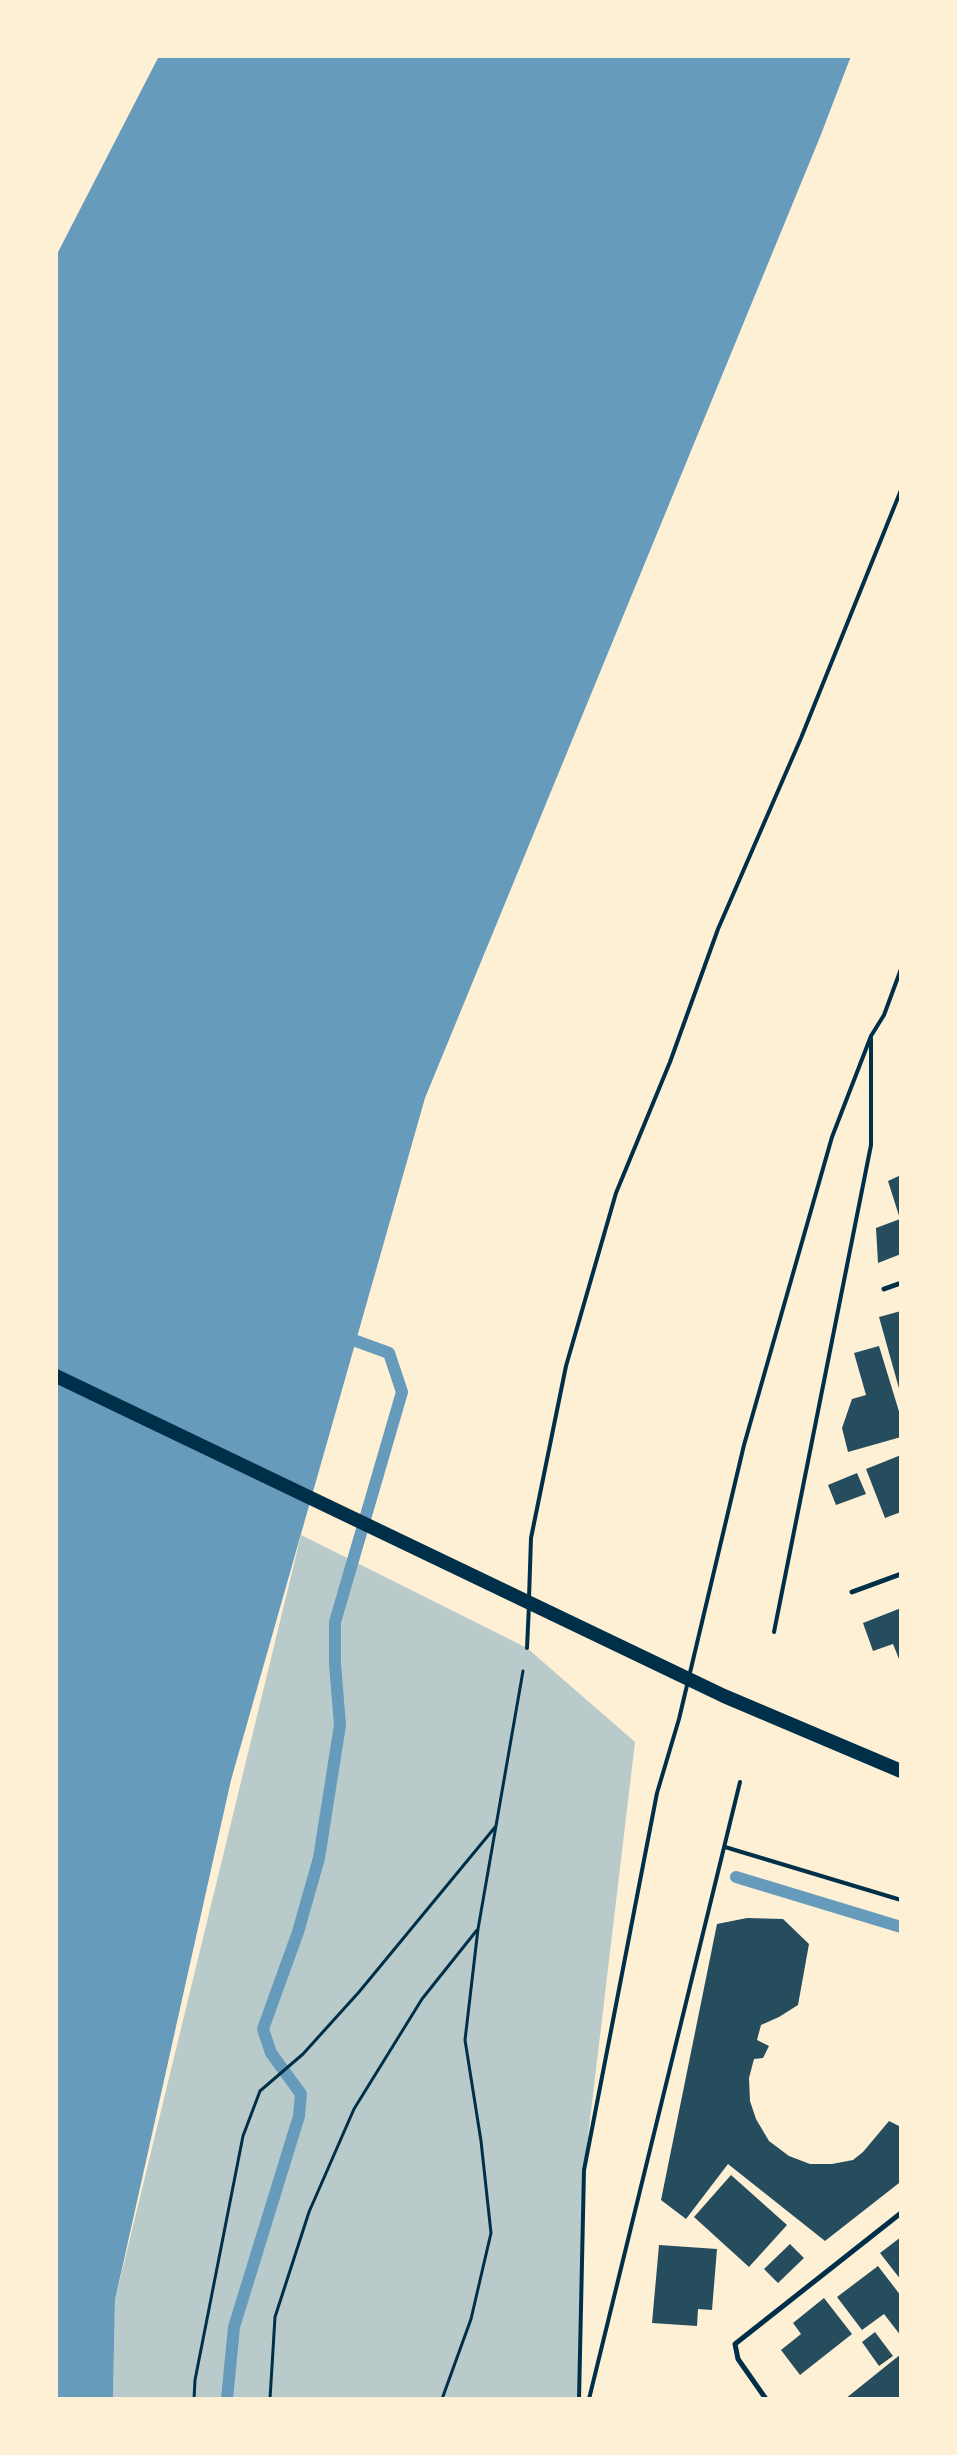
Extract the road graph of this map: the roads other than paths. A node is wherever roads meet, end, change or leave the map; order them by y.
1 (901, 490) edge
2 (901, 969) edge
3 (871, 1036) junction
4 (901, 1283) edge
5 (884, 1290) dead end
6 (56, 1376) edge
7 (901, 1574) edge
8 (852, 1592) dead end
9 (774, 1632) dead end
10 (527, 1648) road end
11 (901, 1771) edge
12 (740, 1782) dead end
13 (724, 1847) junction
14 (901, 1900) edge
15 (901, 2213) edge
16 (578, 2399) edge
17 (588, 2399) edge
18 (766, 2399) edge

1 - 10 lane
2 - 3 lane
3 - 9 lane
3 - 16 lane
4 - 5 street
6 - 11 highway
7 - 8 street
12 - 13 lane
13 - 14 lane
13 - 17 lane
15 - 18 street

